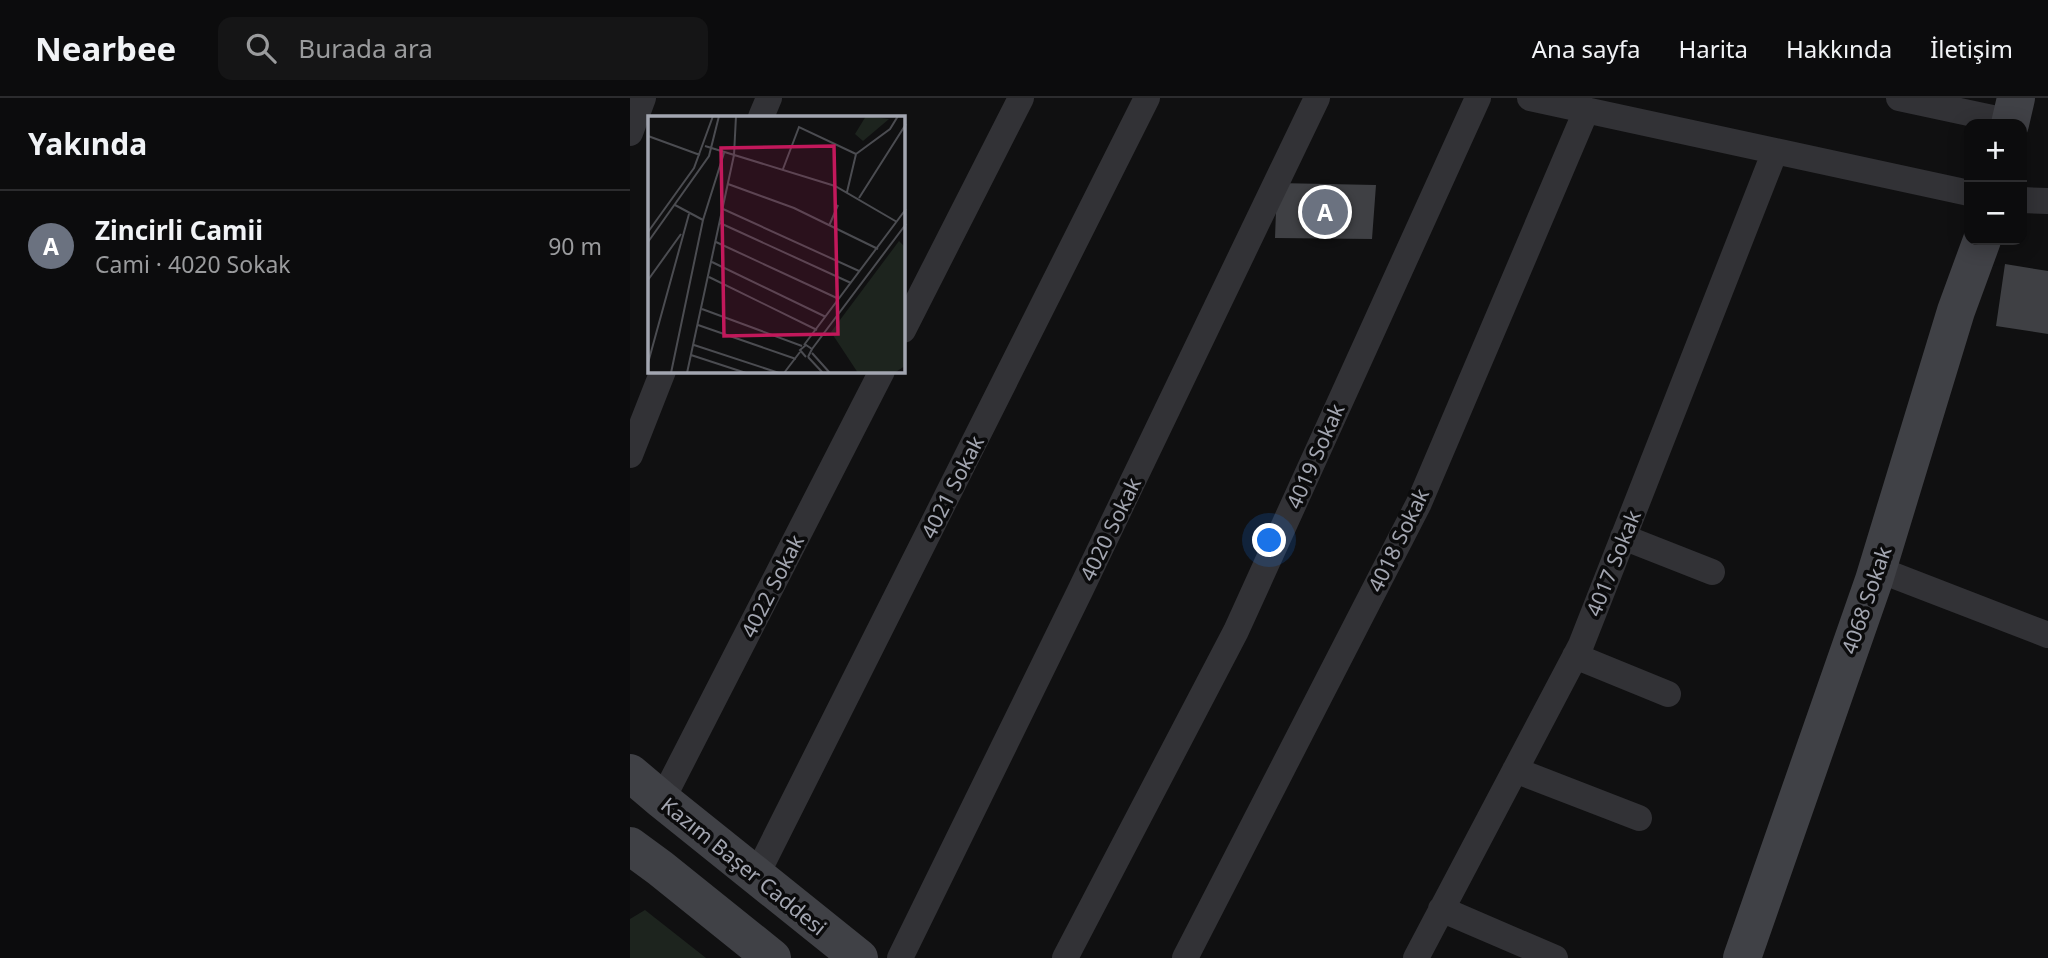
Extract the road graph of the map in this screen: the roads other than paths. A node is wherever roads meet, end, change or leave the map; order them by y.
1 (643, 98) edge
2 (769, 98) edge
3 (1021, 98) edge
4 (1147, 98) edge
5 (1317, 98) edge
6 (1478, 98) edge
7 (1530, 98) edge
8 (1899, 98) edge
9 (1586, 111) junction
10 (2013, 115) edge
11 (761, 116) edge
12 (630, 133) edge
13 (1775, 152) junction
14 (1964, 192) edge
15 (2027, 200) edge
16 (2048, 201) edge
17 (1980, 245) edge
18 (905, 326) edge
19 (662, 373) edge
20 (881, 373) edge
21 (630, 455) edge
22 (1623, 537) junction
23 (1877, 569) junction
24 (1712, 572) dead end
25 (2048, 635) edge
26 (1575, 656) junction
27 (1668, 694) dead end
28 (1514, 771) junction
29 (630, 773) edge
30 (662, 800) junction
31 (1639, 818) dead end
32 (630, 846) edge
33 (756, 876) junction
34 (1441, 909) junction
35 (772, 958) edge
36 (859, 958) edge
37 (900, 958) edge
38 (1065, 958) edge
39 (1185, 958) edge
40 (1416, 958) edge
41 (1555, 958) edge
42 (1742, 958) edge

1 - 12 street
2 - 11 street
3 - 18 street
4 - 33 street, 4021 Sokak
5 - 37 street, 4020 Sokak
6 - 38 street, 4019 Sokak
7 - 9 street
8 - 10 street
9 - 13 street
9 - 39 street, 4018 Sokak
13 - 14 street
13 - 22 street, 4017 Sokak
15 - 16 street
17 - 23 main road, 4068 Sokak
19 - 21 street
20 - 30 street, 4022 Sokak
22 - 24 street
22 - 26 street, 4017 Sokak
23 - 25 street
23 - 42 main road, 4068 Sokak
26 - 27 street
26 - 28 street, 4017 Sokak
28 - 31 street
28 - 34 street, 4017 Sokak
29 - 30 main road, Kazım Başer Caddesi
30 - 33 main road, Kazım Başer Caddesi
32 - 35 main road
33 - 36 main road, Kazım Başer Caddesi
34 - 40 street, 4017 Sokak
34 - 41 street

